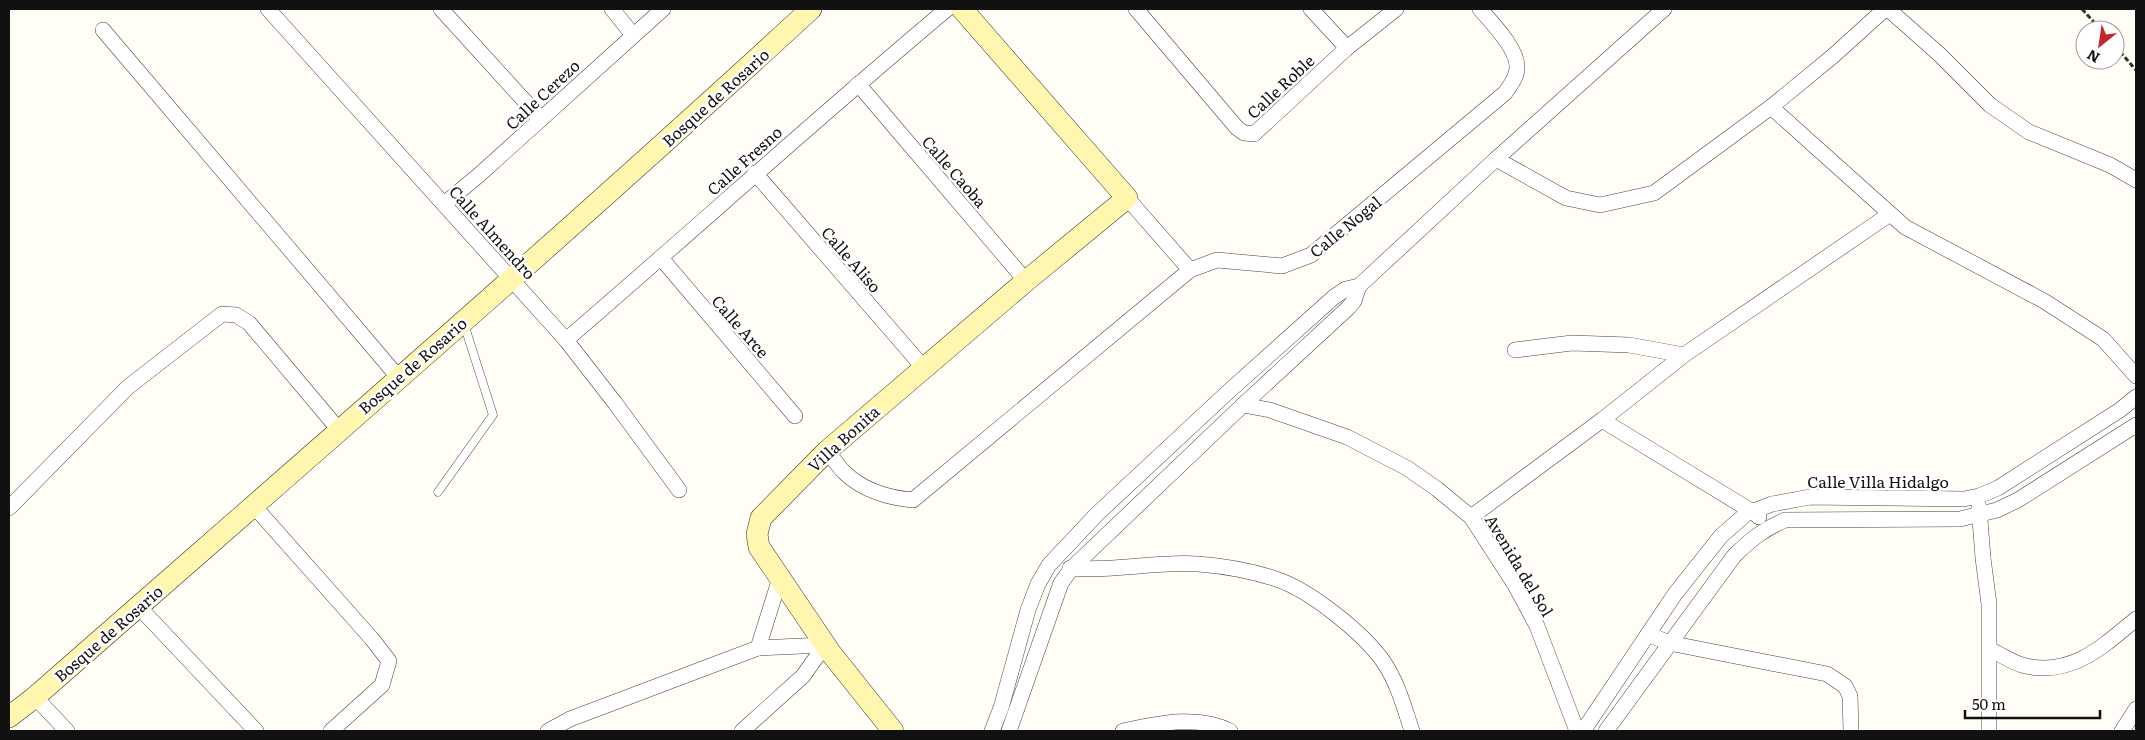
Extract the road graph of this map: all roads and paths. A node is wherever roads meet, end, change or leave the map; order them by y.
1 (268, 9) edge
2 (442, 9) edge
3 (612, 9) edge
4 (663, 9) edge
5 (811, 9) edge
6 (947, 9) edge
7 (962, 9) edge
8 (1136, 9) edge
9 (1311, 9) edge
10 (1396, 9) edge
11 (1480, 9) edge
12 (1664, 9) edge
13 (1886, 9) edge
14 (2082, 9) edge
15 (2092, 20) edge
16 (103, 30) dead end
17 (633, 35) junction
18 (1347, 48) junction
19 (2125, 57) edge
20 (2136, 70) edge
21 (858, 84) junction
22 (1771, 107) junction
23 (541, 119) junction
24 (1496, 160) junction
25 (755, 173) junction
26 (2136, 180) edge
27 (1128, 198) junction
28 (444, 204) junction
29 (1890, 214) junction
30 (661, 258) junction
31 (1190, 270) junction
32 (512, 278) junction
33 (1026, 280) junction
34 (1359, 286) junction
35 (463, 321) junction
36 (566, 340) junction
37 (1515, 350) dead end
38 (1684, 355) junction
39 (922, 368) junction
40 (2136, 376) edge
41 (398, 378) junction
42 (2136, 397) edge
43 (1243, 405) junction
44 (796, 416) dead end
45 (1602, 420) junction
46 (2136, 425) edge
47 (339, 430) junction
48 (827, 451) junction
49 (679, 490) dead end
50 (438, 492) dead end
51 (1980, 496) junction
52 (253, 505) junction
53 (9, 508) edge
54 (1753, 512) junction
55 (1979, 515) junction
56 (1471, 517) junction
57 (1769, 527) junction
58 (1049, 565) junction
59 (1072, 568) junction
60 (780, 578) junction
61 (138, 606) junction
62 (2136, 620) edge
63 (1648, 634) junction
64 (1669, 643) junction
65 (825, 645) junction
66 (758, 648) junction
67 (1991, 650) junction
68 (35, 697) junction
69 (2136, 709) edge
70 (9, 716) edge
71 (1151, 728) edge
72 (67, 731) edge
73 (256, 731) edge
74 (331, 731) edge
75 (548, 731) edge
76 (742, 731) edge
77 (892, 731) edge
78 (992, 731) edge
79 (1008, 731) edge
80 (1123, 731) edge
81 (1230, 731) edge
82 (1412, 731) edge
83 (1577, 731) edge
84 (1583, 731) edge
85 (1606, 731) edge
86 (1851, 731) edge
87 (1989, 731) edge
88 (2122, 731) edge

1 - 28 street, Calle Almendro
2 - 23 street
3 - 17 street
4 - 17 street, Calle Cerezo
5 - 32 main road, Bosque de Rosario
6 - 21 street, Calle Fresno
7 - 27 main road
8 - 18 street, Calle Roble
9 - 18 street
10 - 18 street, Calle Roble
11 - 31 street, Calle Nogal
12 - 24 street
13 - 22 street
13 - 26 street
14 - 15 path
16 - 41 street
17 - 23 street, Calle Cerezo
19 - 20 path
21 - 25 street, Calle Fresno
21 - 33 street, Calle Caoba
22 - 24 street
22 - 29 street
23 - 28 street, Calle Cerezo
24 - 34 street
25 - 30 street, Calle Fresno
25 - 39 street, Calle Aliso
27 - 31 street
27 - 33 main road, Villa Bonita
28 - 32 street, Calle Almendro
29 - 38 street
29 - 40 street
30 - 36 street, Calle Fresno
30 - 44 street, Calle Arce
31 - 48 street, Calle Nogal
32 - 35 main road, Bosque de Rosario
32 - 36 street, Calle Almendro
33 - 39 main road, Villa Bonita
34 - 43 street
34 - 58 street
35 - 41 main road, Bosque de Rosario
35 - 50 lane
36 - 49 street, Calle Almendro
37 - 38 street
38 - 45 street
39 - 48 main road, Villa Bonita
41 - 47 main road, Bosque de Rosario
42 - 51 street, Calle Villa Hidalgo
43 - 56 street, Avenida del Sol
43 - 59 street
45 - 54 street
45 - 56 street
46 - 55 street
47 - 52 main road, Bosque de Rosario
47 - 53 street
48 - 60 main road, Villa Bonita
51 - 54 street, Calle Villa Hidalgo
51 - 55 street
52 - 61 main road, Bosque de Rosario
52 - 74 street
54 - 57 street
54 - 63 street, Calle Villa Hidalgo
55 - 57 street
55 - 67 street
56 - 83 street, Avenida del Sol
57 - 64 street
58 - 59 street
58 - 78 street
59 - 79 street
59 - 82 street
60 - 65 main road, Villa Bonita
60 - 66 street
61 - 68 main road, Bosque de Rosario
61 - 73 street
62 - 67 street
63 - 64 street
63 - 84 street, Calle Villa Hidalgo
64 - 85 street
64 - 86 street
65 - 66 street
65 - 76 street
65 - 77 main road, Villa Bonita
66 - 75 street
67 - 87 street
68 - 70 main road, Bosque de Rosario
68 - 72 street
69 - 88 street
71 - 80 street
71 - 81 street

